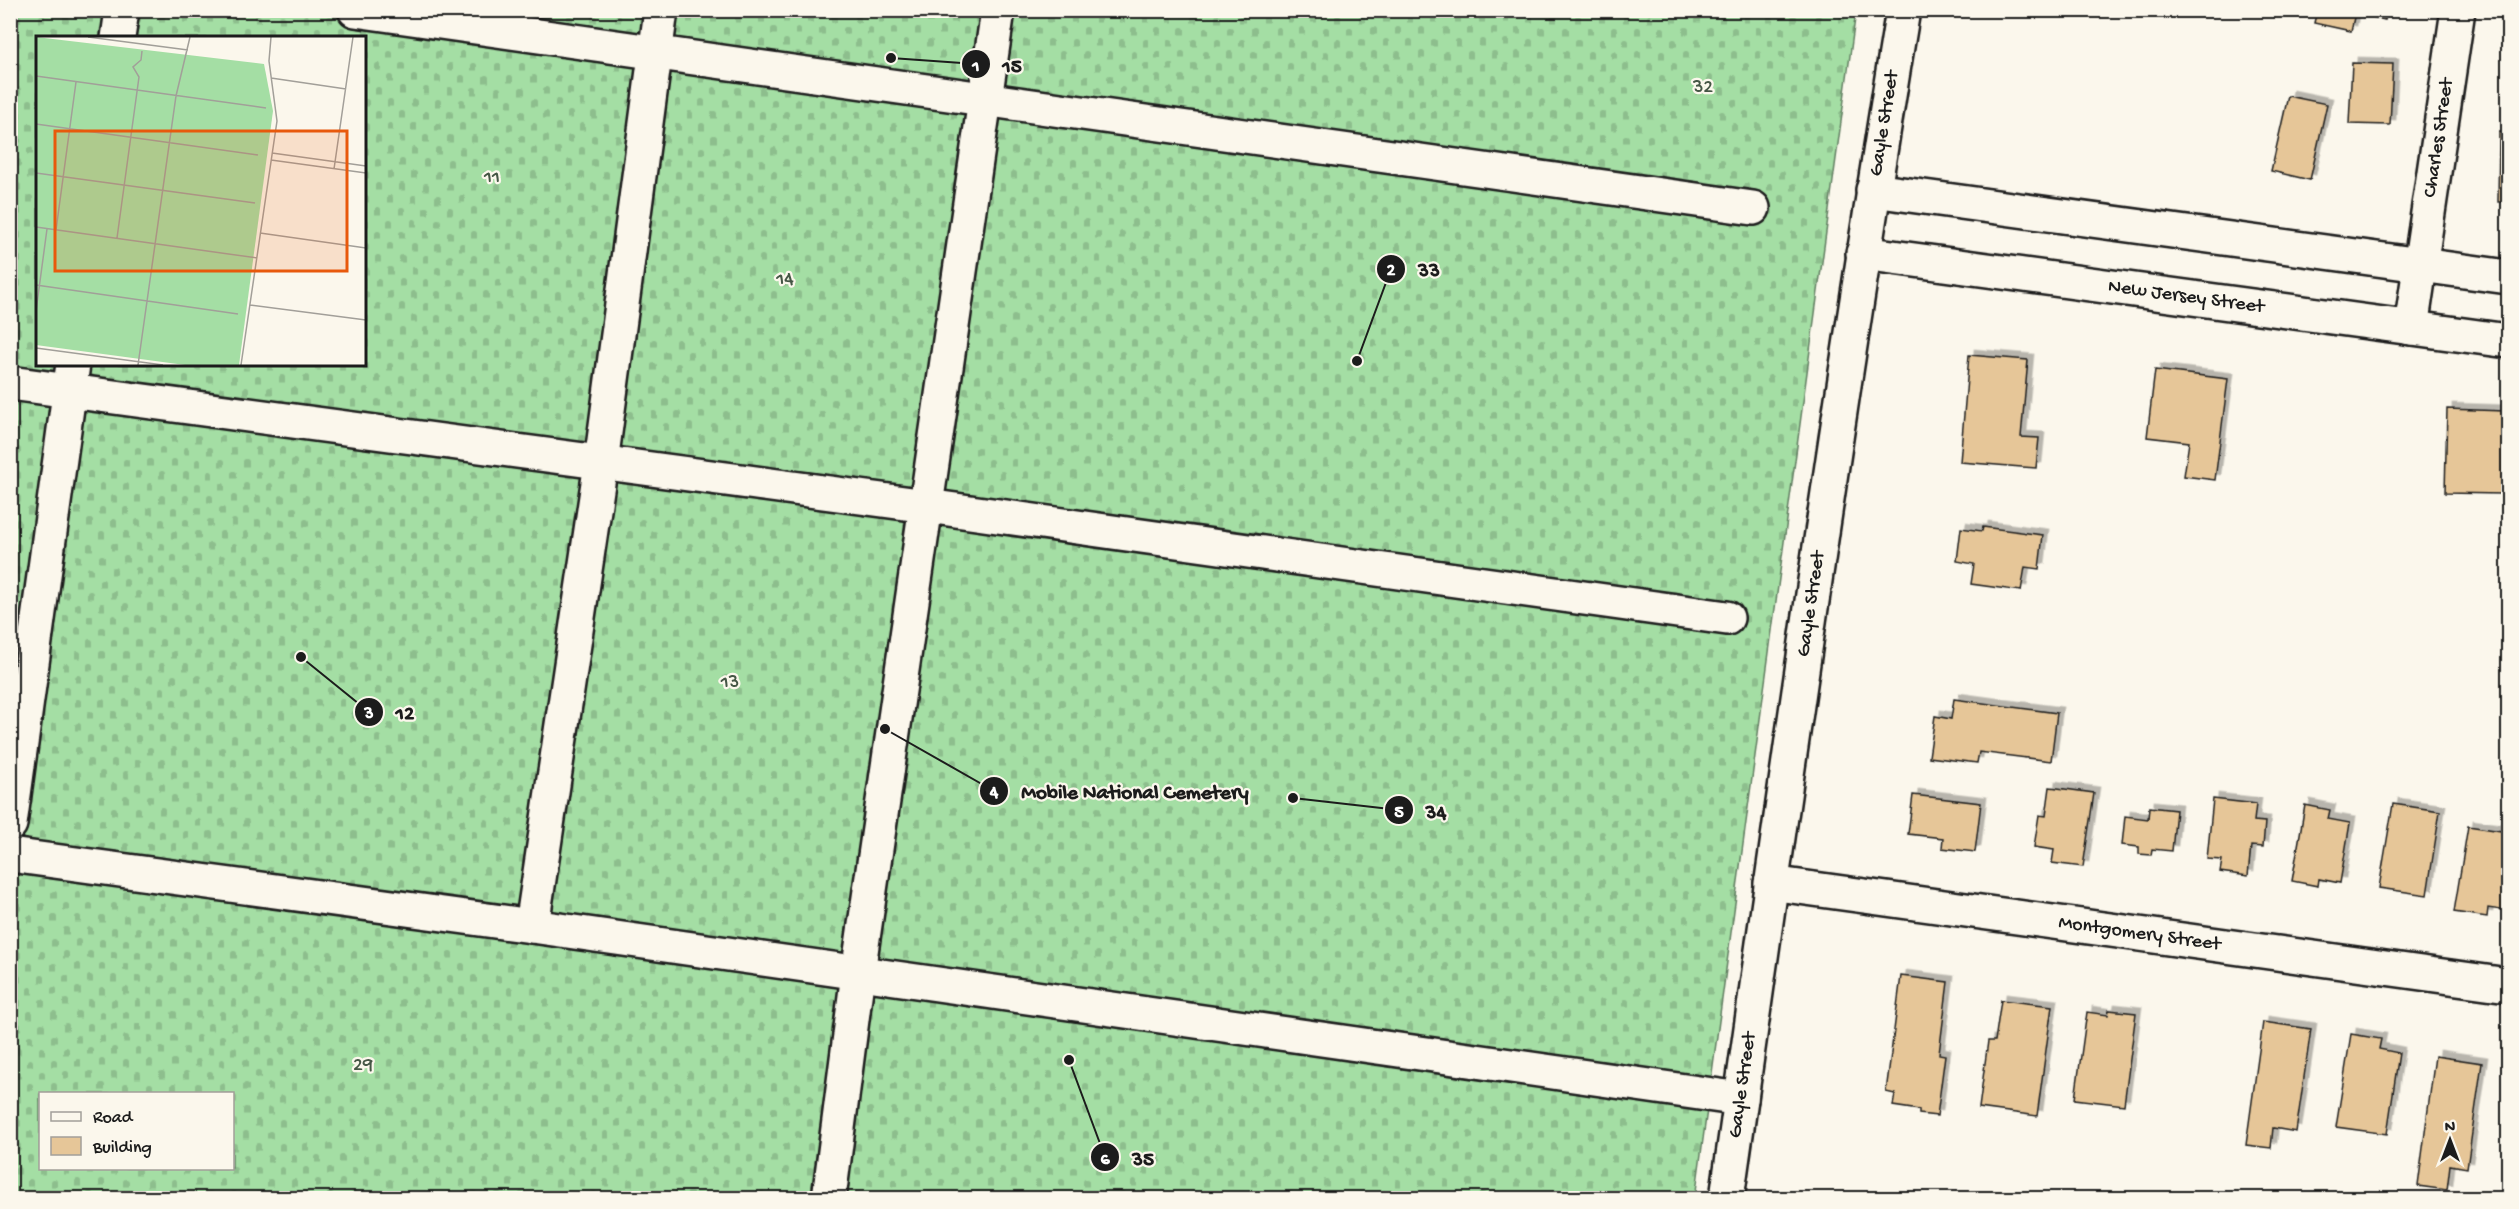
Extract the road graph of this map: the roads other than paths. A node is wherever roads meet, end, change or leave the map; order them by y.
1 (122, 10) edge
2 (355, 10) edge
3 (661, 10) edge
4 (998, 10) edge
5 (1903, 10) edge
6 (2458, 10) edge
7 (118, 36) edge
8 (656, 52) junction
9 (986, 99) junction
10 (1873, 190) junction
11 (1753, 208) dead end
12 (1863, 253) junction
13 (2421, 266) junction
14 (2508, 277) edge
15 (2411, 327) junction
16 (2508, 341) edge
17 (71, 378) edge
18 (10, 383) edge
19 (601, 463) junction
20 (927, 506) junction
21 (1726, 618) dead end
22 (10, 824) edge
23 (10, 855) edge
24 (1771, 883) junction
25 (532, 926) junction
26 (858, 973) junction
27 (2508, 984) edge
28 (1741, 1099) junction
29 (829, 1198) edge
30 (1727, 1198) edge

1 - 7 street
2 - 8 street
3 - 8 street
4 - 9 street
5 - 10 street, Gayle Street
6 - 13 street, Charles Street
8 - 9 street
8 - 19 street
9 - 11 street
9 - 20 street
10 - 12 street, Gayle Street
10 - 13 street
12 - 15 street, New Jersey Street
12 - 24 street, Gayle Street
13 - 14 street
13 - 15 street, Charles Street
15 - 16 street, New Jersey Street
17 - 18 street
17 - 19 street
17 - 22 street
19 - 20 street
19 - 25 street
20 - 21 street
20 - 26 street
23 - 25 street
24 - 27 street, Montgomery Street
24 - 28 street, Gayle Street
25 - 26 street
26 - 28 street
26 - 29 street
28 - 30 street, Gayle Street

